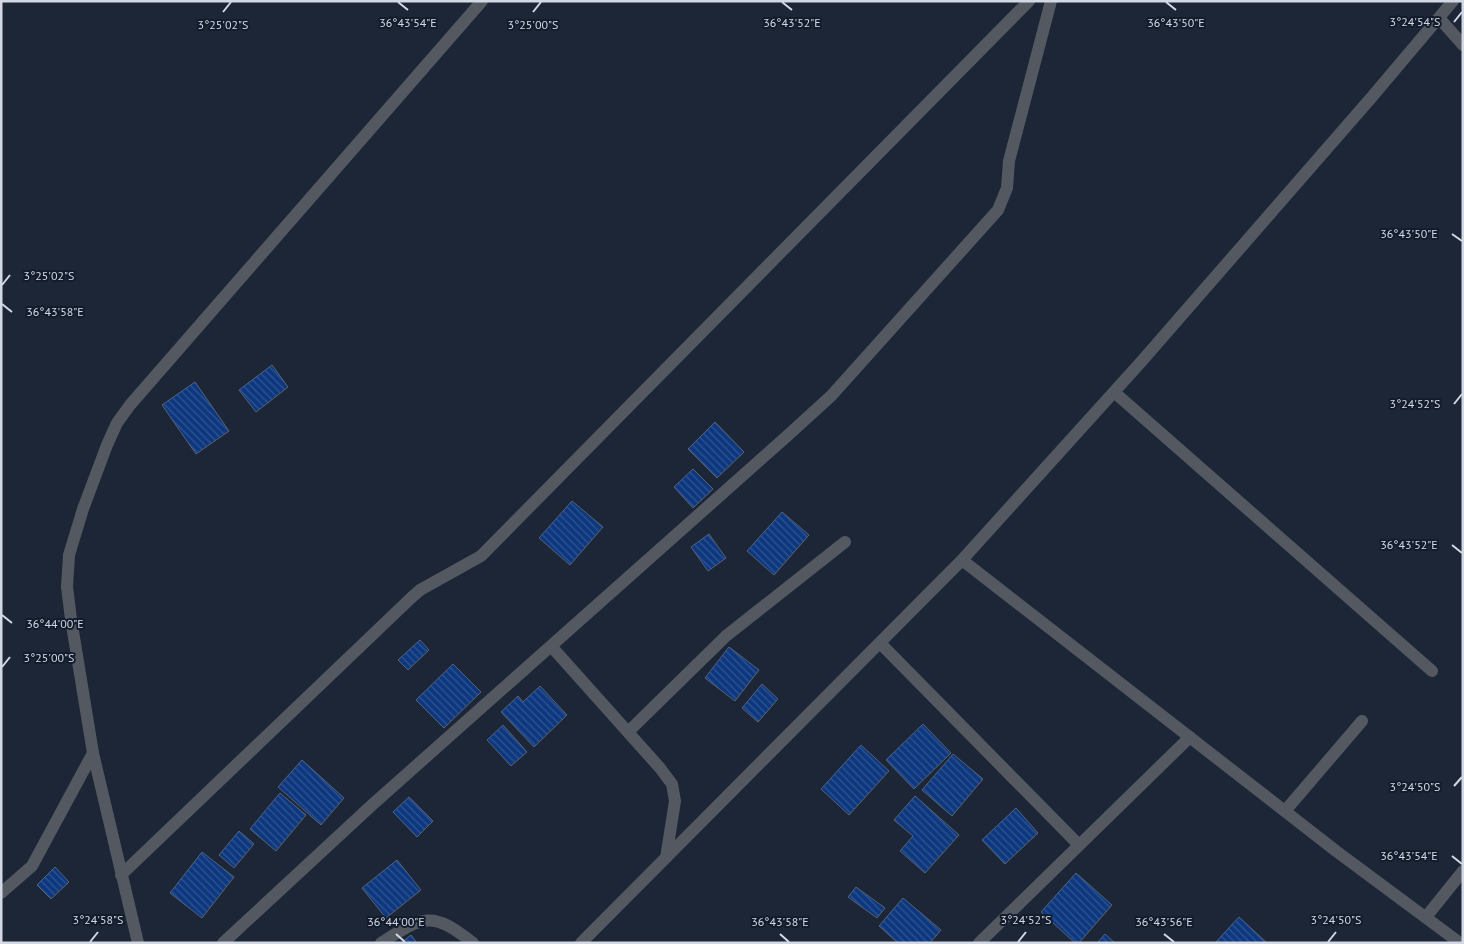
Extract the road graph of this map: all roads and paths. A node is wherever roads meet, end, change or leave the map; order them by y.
1 (482, 1) edge
2 (1029, 1) edge
3 (1051, 1) edge
4 (1453, 1) edge
5 (1439, 18) junction
6 (1463, 45) edge
7 (1114, 392) junction
8 (845, 542) dead end
9 (962, 560) junction
10 (880, 643) junction
11 (551, 646) junction
12 (1432, 671) dead end
13 (1362, 721) dead end
14 (628, 732) junction
15 (1190, 737) junction
16 (93, 753) junction
17 (1285, 811) junction
18 (1079, 845) junction
19 (666, 858) junction
20 (1463, 871) edge
21 (121, 875) junction
22 (1, 894) edge
23 (1426, 917) junction
24 (138, 943) edge
25 (223, 943) edge
26 (382, 943) edge
27 (473, 943) edge
28 (581, 943) edge
29 (979, 943) edge
30 (1460, 943) edge

1 - 16 street
2 - 21 street
3 - 11 street
4 - 5 street
5 - 6 street
5 - 7 street
7 - 9 street
7 - 12 street
8 - 14 street
9 - 10 street
9 - 15 street
10 - 18 street
10 - 19 street
11 - 14 street
11 - 25 street
13 - 17 street
14 - 19 street
15 - 17 street
15 - 18 street
16 - 21 street
16 - 22 street
17 - 23 street
18 - 29 street
19 - 28 street
20 - 23 street
21 - 24 street
23 - 30 street
26 - 27 street

